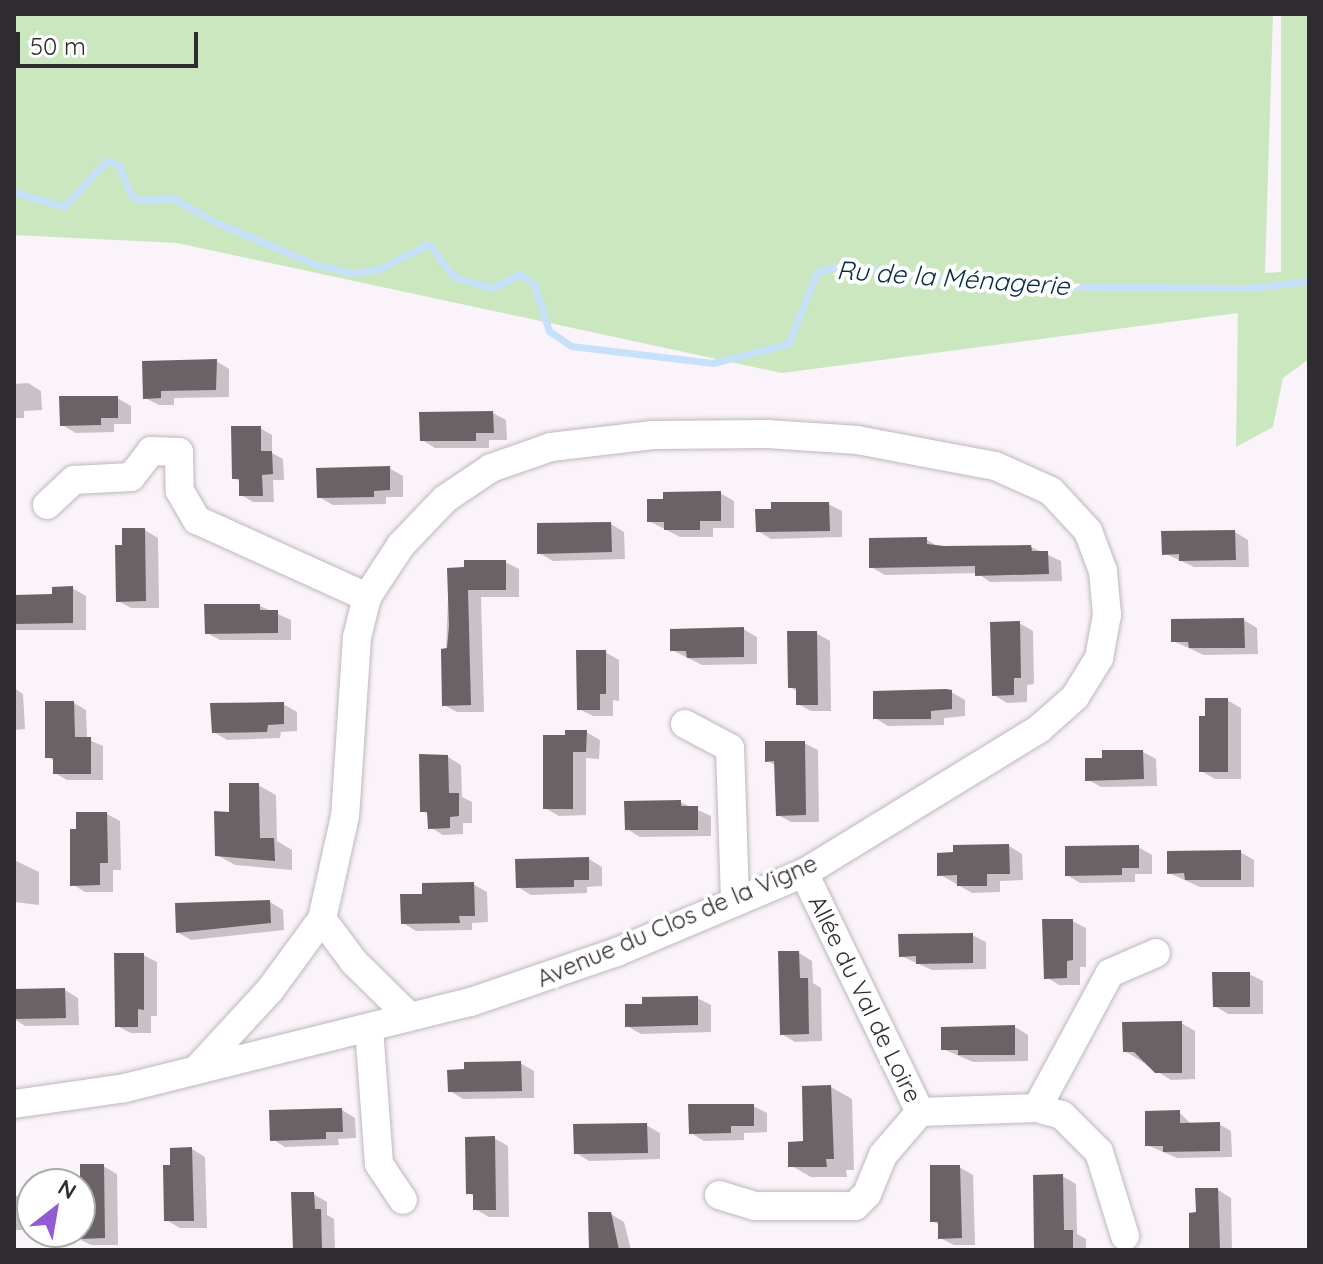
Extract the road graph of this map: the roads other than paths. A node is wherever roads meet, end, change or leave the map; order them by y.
1 (47, 505) dead end
2 (367, 597) junction
3 (685, 724) dead end
4 (804, 873) junction
5 (735, 900) junction
6 (322, 919) junction
7 (1156, 953) dead end
8 (410, 1017) junction
9 (369, 1028) junction
10 (199, 1067) junction
11 (14, 1104) edge
12 (1037, 1108) junction
13 (920, 1112) junction
14 (719, 1195) dead end
15 (403, 1200) dead end
16 (1125, 1236) dead end

1 - 2 street
2 - 4 street, Avenue du Clos de la Vigne
2 - 6 street, Avenue du Clos de la Vigne
3 - 5 street
4 - 5 street, Avenue du Clos de la Vigne
4 - 13 street, Allée du Val de Loire
5 - 8 street, Avenue du Clos de la Vigne
6 - 8 street
6 - 10 street, Avenue du Clos de la Vigne
7 - 12 street
8 - 9 street, Avenue du Clos de la Vigne
9 - 10 street, Avenue du Clos de la Vigne
9 - 15 street
10 - 11 street, Avenue du Clos de la Vigne
12 - 13 street
12 - 16 street
13 - 14 street, Allée du Val de Loire

